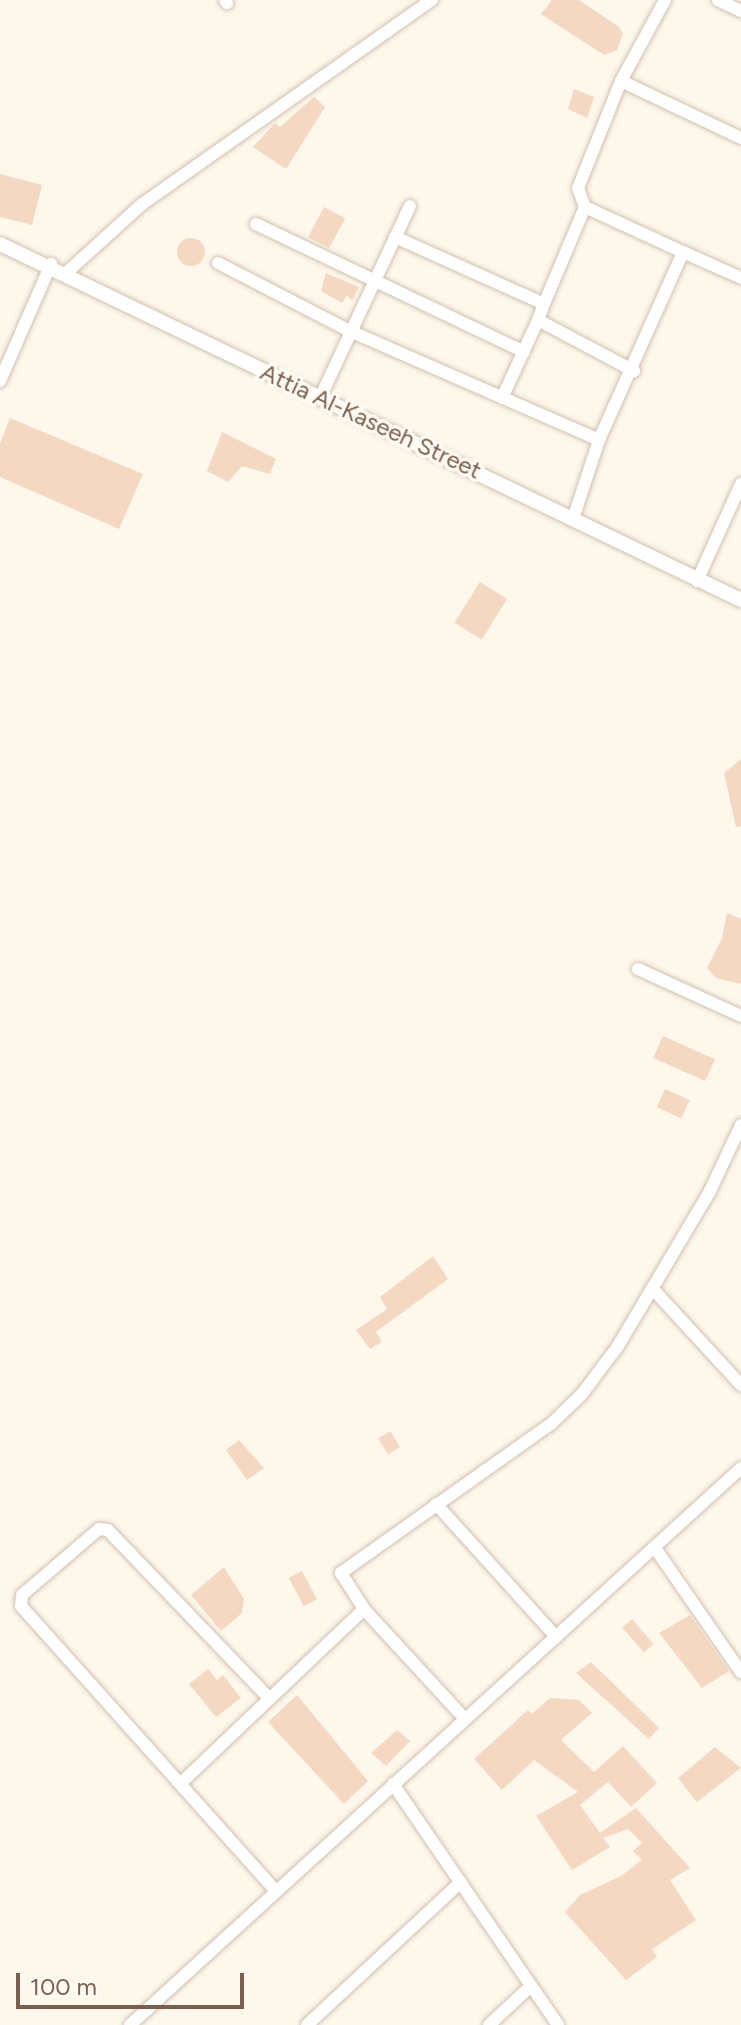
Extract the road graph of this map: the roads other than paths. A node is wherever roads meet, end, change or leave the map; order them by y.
1 (432, 0) edge
2 (665, 0) edge
3 (718, 0) edge
4 (741, 11) edge
5 (621, 81) junction
6 (741, 138) edge
7 (410, 206) dead end
8 (585, 207) junction
9 (256, 224) dead end
10 (395, 237) junction
11 (0, 244) edge
12 (683, 252) junction
13 (218, 263) dead end
14 (51, 264) junction
15 (65, 274) junction
16 (741, 278) edge
17 (374, 281) junction
18 (544, 304) junction
19 (538, 320) junction
20 (350, 331) junction
21 (524, 352) junction
22 (634, 371) junction
23 (0, 381) edge
24 (320, 398) junction
25 (502, 398) junction
26 (599, 440) junction
27 (741, 484) edge
28 (574, 516) junction
29 (697, 581) junction
30 (741, 600) edge
31 (638, 969) dead end
32 (741, 1016) edge
33 (741, 1125) edge
34 (737, 1151) edge
35 (652, 1288) junction
36 (741, 1385) edge
37 (741, 1468) edge
38 (436, 1504) junction
39 (655, 1548) junction
40 (364, 1609) junction
41 (556, 1637) junction
42 (741, 1672) edge
43 (268, 1697) junction
44 (465, 1719) junction
45 (182, 1782) junction
46 (393, 1784) junction
47 (461, 1882) junction
48 (275, 1890) junction
49 (531, 1986) junction
50 (130, 2025) edge
51 (307, 2025) edge
52 (489, 2025) edge
53 (558, 2025) edge

1 - 15 street
2 - 5 street
3 - 4 street
5 - 6 street
5 - 8 street
7 - 10 street
8 - 12 street
8 - 18 street
9 - 17 street
10 - 17 street
10 - 18 street
11 - 14 street, Attia Al-Kaseeh Street
12 - 16 street
12 - 22 street
13 - 20 street
14 - 15 street, Attia Al-Kaseeh Street
14 - 23 street
15 - 24 street, Attia Al-Kaseeh Street
17 - 20 street
17 - 21 street
18 - 19 street
19 - 21 street
19 - 22 street
20 - 24 street
20 - 25 street
21 - 25 street
22 - 26 street
24 - 28 street, Attia Al-Kaseeh Street
25 - 26 street
26 - 28 street
27 - 29 street
28 - 29 street, Attia Al-Kaseeh Street
29 - 30 street, Attia Al-Kaseeh Street
31 - 32 street
33 - 34 street
34 - 35 street
35 - 36 street
35 - 38 street
37 - 39 street
38 - 40 street
38 - 41 street
39 - 41 street
39 - 42 street
40 - 43 street
40 - 44 street
41 - 44 street
43 - 45 street
43 - 45 street
44 - 46 street
45 - 48 street
46 - 47 street
46 - 48 street
47 - 49 street
47 - 51 street
48 - 50 street
49 - 52 street
49 - 53 street

